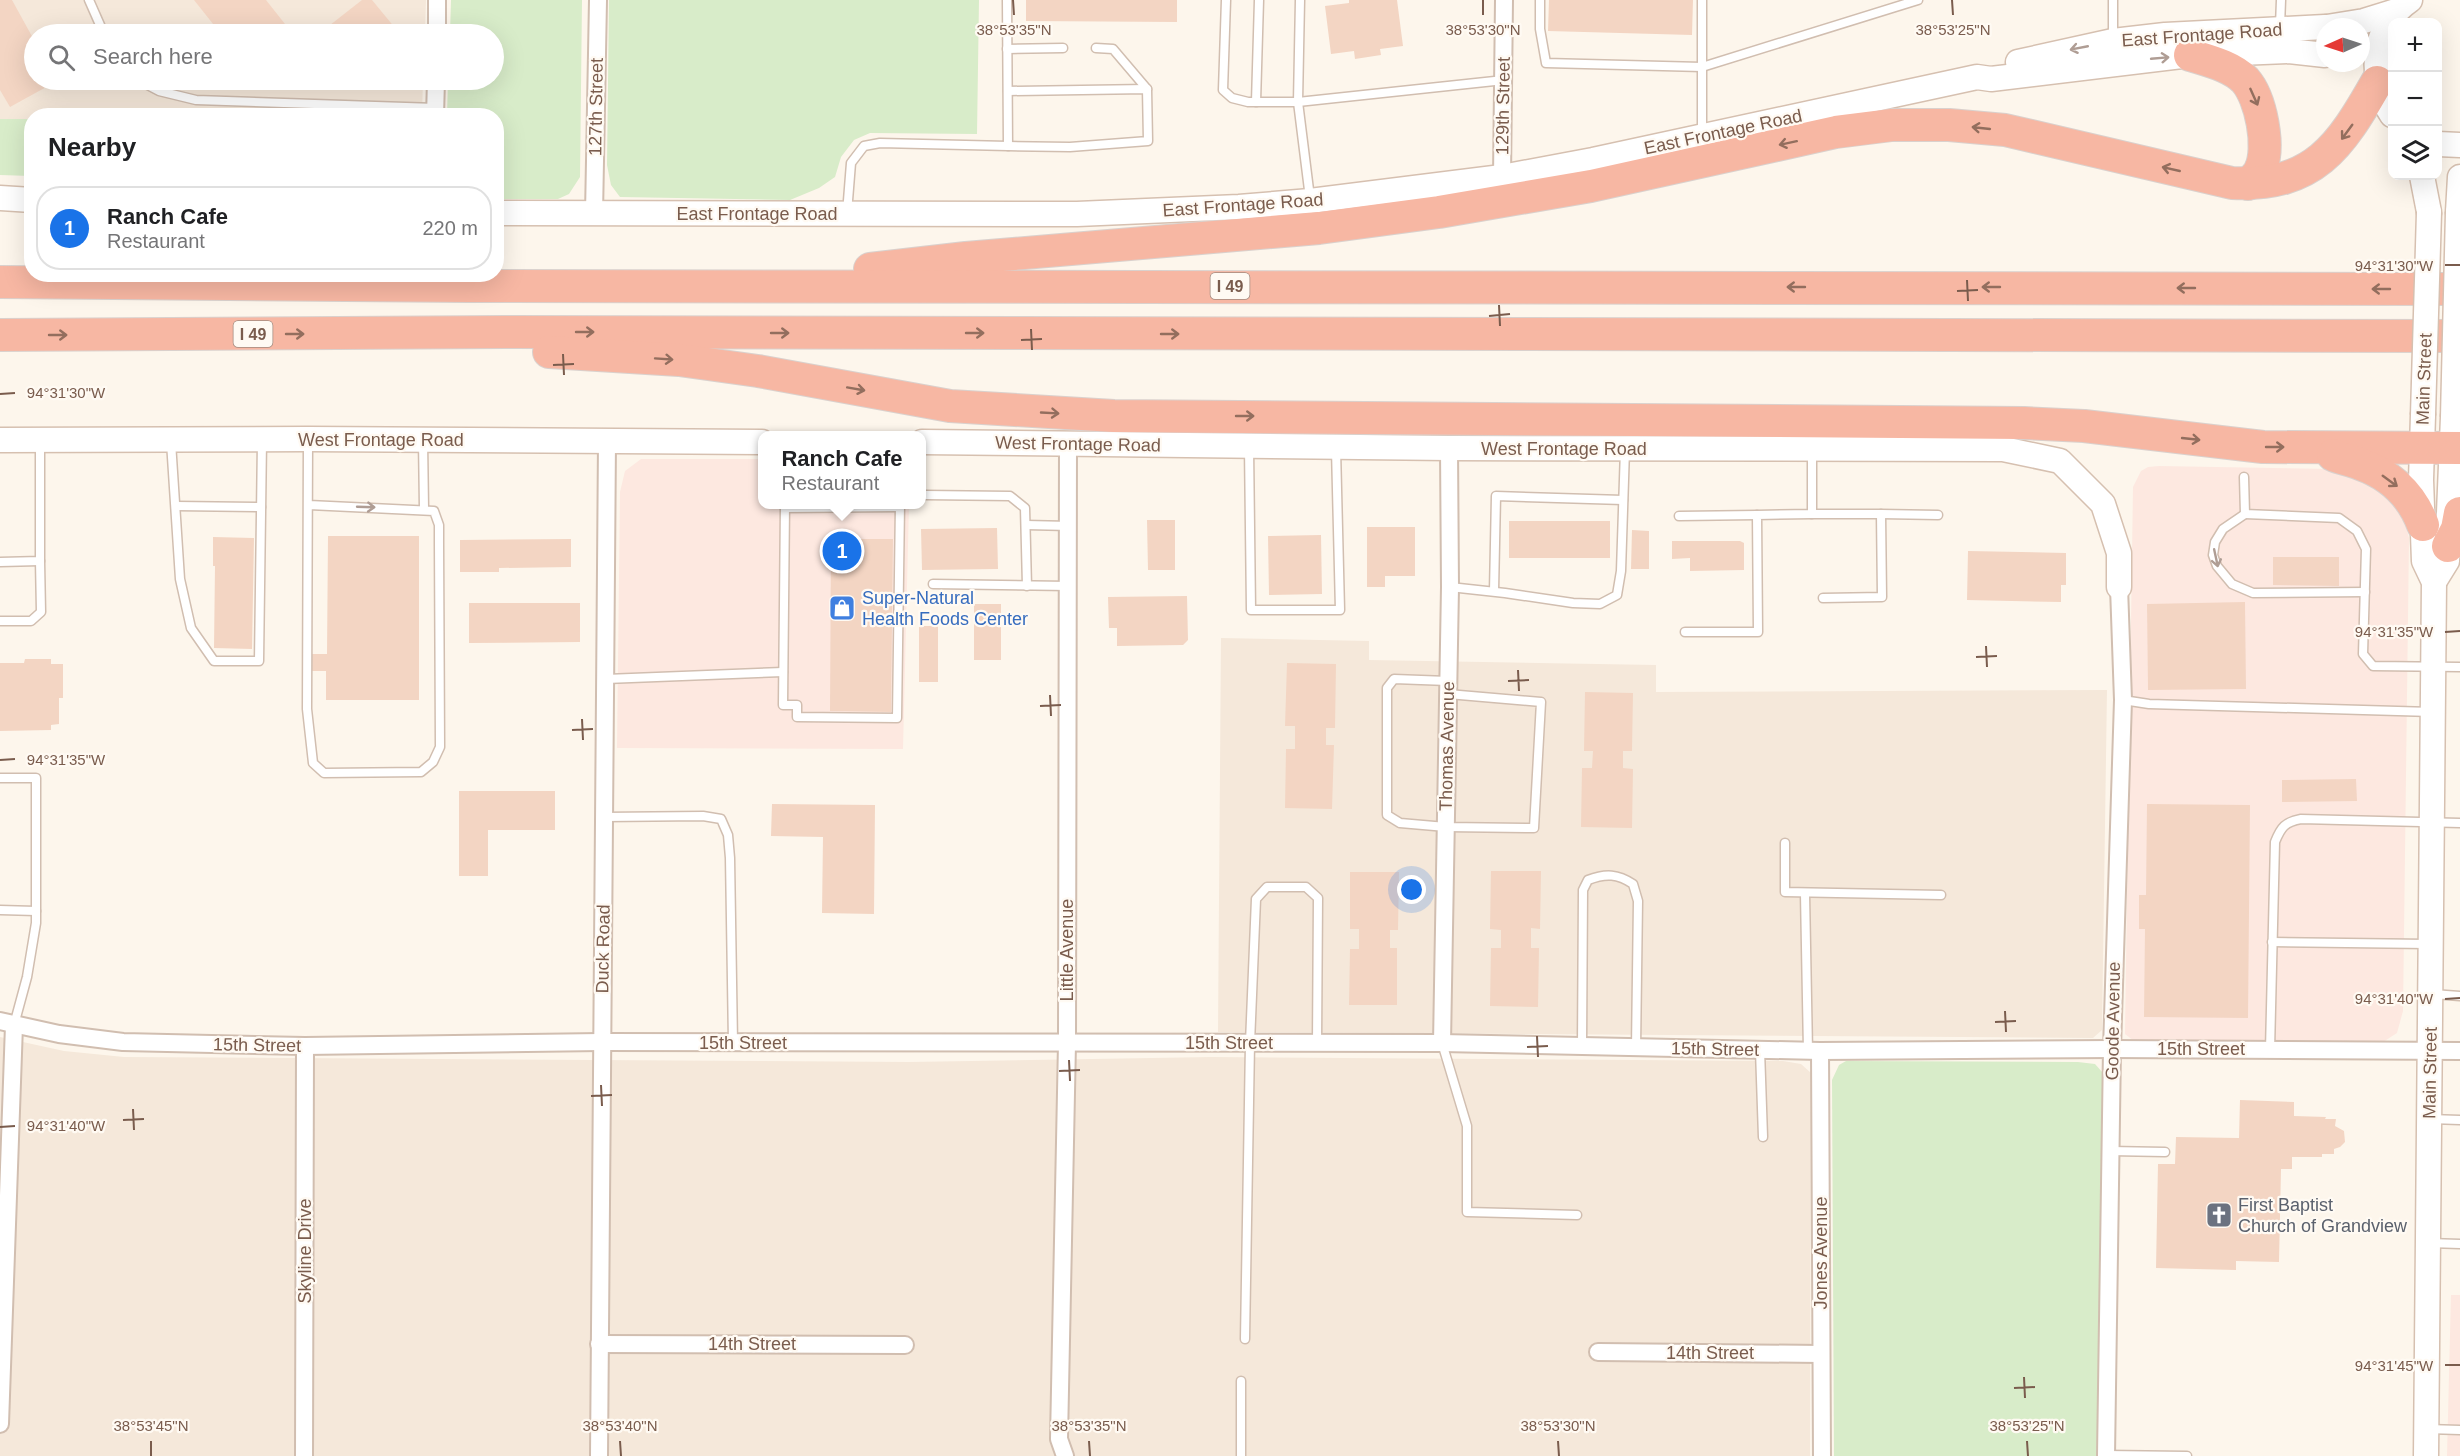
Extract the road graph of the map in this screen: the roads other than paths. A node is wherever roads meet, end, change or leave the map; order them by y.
1 (89, 0) edge
2 (437, 0) edge
3 (598, 0) edge
4 (1007, 0) edge
5 (1226, 0) edge
6 (1259, 0) edge
7 (1299, 0) edge
8 (1504, 0) edge
9 (1540, 0) edge
10 (1702, 0) edge
11 (1918, 0) edge
12 (2113, 0) edge
13 (2281, 0) edge
14 (2403, 6) edge
15 (2370, 19) edge
16 (100, 24) edge
17 (437, 24) edge
18 (2316, 27) edge
19 (2280, 29) junction
20 (2113, 41) junction
21 (1063, 48) dead end
22 (1096, 48) dead end
23 (1007, 49) junction
24 (2316, 54) edge
25 (2190, 55) junction
26 (1702, 67) junction
27 (2371, 71) edge
28 (1977, 77) junction
29 (1504, 80) junction
30 (1147, 89) junction
31 (156, 90) edge
32 (436, 90) edge
33 (1008, 90) junction
34 (1257, 102) junction
35 (1298, 102) junction
36 (356, 108) edge
37 (436, 108) edge
38 (2388, 108) edge
39 (1702, 137) junction
40 (2442, 144) edge
41 (2460, 145) edge
42 (1008, 146) junction
43 (1502, 177) junction
44 (2460, 177) edge
45 (2423, 180) edge
46 (2248, 184) junction
47 (0, 198) edge
48 (24, 200) edge
49 (1310, 201) junction
50 (504, 213) edge
51 (847, 213) junction
52 (594, 214) junction
53 (0, 282) edge
54 (768, 286) junction
55 (2460, 289) edge
56 (505, 332) junction
57 (0, 335) edge
58 (2460, 336) edge
59 (308, 439) junction
60 (0, 440) edge
61 (40, 440) junction
62 (171, 440) junction
63 (262, 440) junction
64 (423, 440) junction
65 (608, 441) junction
66 (758, 442) edge
67 (926, 442) edge
68 (1068, 443) junction
69 (1336, 446) junction
70 (1249, 447) junction
71 (2319, 447) junction
72 (2445, 447) edge
73 (1449, 448) junction
74 (1625, 449) junction
75 (1812, 449) junction
76 (2244, 477) dead end
77 (926, 495) edge
78 (1623, 500) junction
79 (176, 506) junction
80 (309, 506) junction
81 (261, 507) junction
82 (424, 509) junction
83 (785, 509) edge
84 (900, 509) edge
85 (2460, 513) edge
86 (1812, 514) junction
87 (1881, 514) junction
88 (2245, 514) junction
89 (1757, 515) junction
90 (1938, 515) dead end
91 (1679, 516) dead end
92 (1026, 525) junction
93 (2423, 525) junction
94 (1070, 526) junction
95 (2448, 546) junction
96 (0, 561) edge
97 (40, 561) junction
98 (2434, 582) junction
99 (933, 584) dead end
100 (1027, 586) junction
101 (1069, 586) junction
102 (1449, 587) junction
103 (2119, 587) joint
104 (1494, 591) junction
105 (2365, 592) junction
106 (1823, 598) dead end
107 (0, 621) edge
108 (1685, 632) dead end
109 (2433, 667) junction
110 (2460, 667) edge
111 (783, 672) junction
112 (606, 679) junction
113 (1448, 687) junction
114 (2123, 700) junction
115 (2433, 712) junction
116 (0, 778) edge
117 (604, 817) junction
118 (2433, 823) junction
119 (2460, 823) edge
120 (1446, 827) junction
121 (1785, 843) dead end
122 (1805, 894) junction
123 (1941, 895) dead end
124 (0, 910) edge
125 (36, 911) junction
126 (2272, 942) junction
127 (2432, 944) junction
128 (2431, 994) junction
129 (2460, 996) edge
130 (7, 1023) edge
131 (602, 1042) junction
132 (733, 1043) junction
133 (1067, 1043) junction
134 (1250, 1043) junction
135 (1317, 1043) junction
136 (1442, 1043) junction
137 (305, 1046) junction
138 (1582, 1047) junction
139 (1636, 1048) junction
140 (2112, 1048) junction
141 (1760, 1050) junction
142 (2270, 1050) junction
143 (1814, 1051) junction
144 (2430, 1051) junction
145 (2460, 1051) edge
146 (2430, 1119) junction
147 (2460, 1120) edge
148 (1763, 1137) dead end
149 (2110, 1151) junction
150 (2165, 1152) dead end
151 (1577, 1215) dead end
152 (2428, 1243) junction
153 (2460, 1244) edge
154 (1245, 1339) dead end
155 (599, 1344) junction
156 (905, 1345) dead end
157 (1598, 1352) dead end
158 (1821, 1354) junction
159 (1241, 1381) dead end
160 (0, 1424) edge
161 (2426, 1429) junction
162 (2460, 1430) edge
163 (2106, 1455) edge
164 (304, 1456) edge
165 (598, 1456) edge
166 (1065, 1456) edge
167 (1241, 1456) edge
168 (1822, 1456) edge
169 (2187, 1456) edge
170 (2426, 1456) edge

1 - 16 lane
2 - 17 street
3 - 52 street, 127th Street
4 - 23 lane
5 - 34 lane
6 - 34 lane
7 - 35 lane
8 - 29 street, 129th Street
9 - 26 lane
10 - 26 lane
11 - 26 lane
12 - 20 lane
13 - 19 lane
14 - 15 street, East Frontage Road
14 - 27 street
18 - 19 street, East Frontage Road
19 - 20 street, East Frontage Road
20 -> 28 street, East Frontage Road
21 - 23 lane
22 - 30 lane
23 - 33 lane
24 - 25 street, East Frontage Road
28 -> 25 street, East Frontage Road
25 -> 46 highway
26 - 39 lane
27 - 38 street
27 -> 46 highway
28 - 39 street, East Frontage Road
29 - 35 lane
29 - 43 street, 129th Street
30 - 33 lane
30 - 42 lane
31 - 36 lane
32 - 37 street
33 - 42 lane
34 - 35 lane
35 - 49 lane
39 - 43 street, East Frontage Road
40 - 41 street
42 - 51 lane
43 - 49 street, East Frontage Road
44 - 72 street, Main Street, bridge
45 - 72 street, Main Street, bridge
46 -> 54 highway
47 - 48 street
49 - 51 street, East Frontage Road
50 - 52 street, East Frontage Road
51 - 52 street, East Frontage Road
53 - 54 highway, I 49
55 -> 54 highway, I 49
57 -> 56 highway, I 49
56 -> 58 highway, I 49
56 -> 71 highway
59 - 63 street, West Frontage Road
59 - 64 street, West Frontage Road
59 - 80 lane
60 - 61 street, West Frontage Road
61 - 62 street, West Frontage Road
61 - 97 lane
62 - 63 street, West Frontage Road
62 - 79 lane
63 - 81 lane
64 - 65 street, West Frontage Road
64 - 82 lane
65 - 66 street, West Frontage Road
65 - 112 street, Duck Road
67 - 68 street, West Frontage Road
68 - 70 street, West Frontage Road
68 - 94 street, Little Avenue
69 - 70 street, West Frontage Road
69 - 70 lane
69 - 73 street, West Frontage Road
71 - 72 highway
71 -> 93 highway
72 - 93 street, Main Street
72 - 95 street, Main Street
73 - 74 street, West Frontage Road
73 - 102 street, Thomas Avenue
74 - 75 street, West Frontage Road
74 - 78 lane
75 - 86 lane
75 - 103 street, West Frontage Road
76 - 88 lane
77 - 92 lane
78 - 104 lane
78 - 104 lane
79 - 81 lane
79 - 81 lane
80 -> 82 lane
80 - 82 lane
83 - 111 lane
84 - 111 lane
85 - 95 highway
86 - 87 lane
86 - 89 lane
87 - 90 lane
87 - 106 lane
88 - 105 lane
88 -> 105 lane
89 - 91 lane
89 - 108 lane
92 - 94 lane
92 - 100 lane
93 - 98 street, Main Street
94 - 101 street, Little Avenue
95 - 98 street, Main Street
96 - 97 lane
97 - 107 lane
98 - 109 street, Main Street
99 - 100 lane
100 - 101 lane
101 - 133 street, Little Avenue
102 - 104 lane
102 - 113 street, Thomas Avenue
103 - 114 street, Goode Avenue
105 - 109 lane
109 - 110 lane
109 - 115 street, Main Street
111 - 112 lane
112 - 117 street, Duck Road
113 - 120 street, Thomas Avenue
113 - 120 lane
113 - 120 lane
114 - 115 lane
114 - 140 street, Goode Avenue
115 - 118 street, Main Street
116 - 125 lane
117 - 131 street, Duck Road
117 - 132 lane
118 - 119 lane
118 - 126 lane
118 - 127 street, Main Street
120 - 136 street, Thomas Avenue
121 - 122 lane
122 - 123 lane
122 - 143 lane
124 - 125 lane
125 - 130 lane
126 - 127 lane
126 - 142 lane
127 - 128 street, Main Street
128 - 129 lane
128 - 144 street, Main Street
130 - 137 street, 15th Street
130 - 160 street
131 - 132 street, 15th Street
131 - 137 street, 15th Street
131 - 155 street, Duck Road
132 - 133 street, 15th Street
133 - 134 street, 15th Street
133 - 166 street, Little Avenue
134 - 135 street, 15th Street
134 - 135 lane
134 - 154 lane
135 - 136 street, 15th Street
136 - 138 street, 15th Street
136 - 151 lane
137 - 164 street, Skyline Drive
138 - 139 street, 15th Street
138 - 139 lane
139 - 141 street, 15th Street
140 - 142 street, 15th Street
140 - 143 street, 15th Street
140 - 149 street, Goode Avenue
141 - 143 street, 15th Street
141 - 148 lane
142 - 144 street, 15th Street
143 - 158 street, Jones Avenue
144 - 145 street, 15th Street
144 - 146 street, Main Street
146 - 147 lane
146 - 152 street, Main Street
149 - 150 lane
149 - 163 street, Goode Avenue
152 - 153 lane
152 - 161 street, Main Street
155 - 156 street, 14th Street
155 - 165 street, Duck Road
157 - 158 street, 14th Street
158 - 168 street, Jones Avenue
159 - 167 lane
161 - 162 lane
161 - 170 street, Main Street
163 - 169 lane

